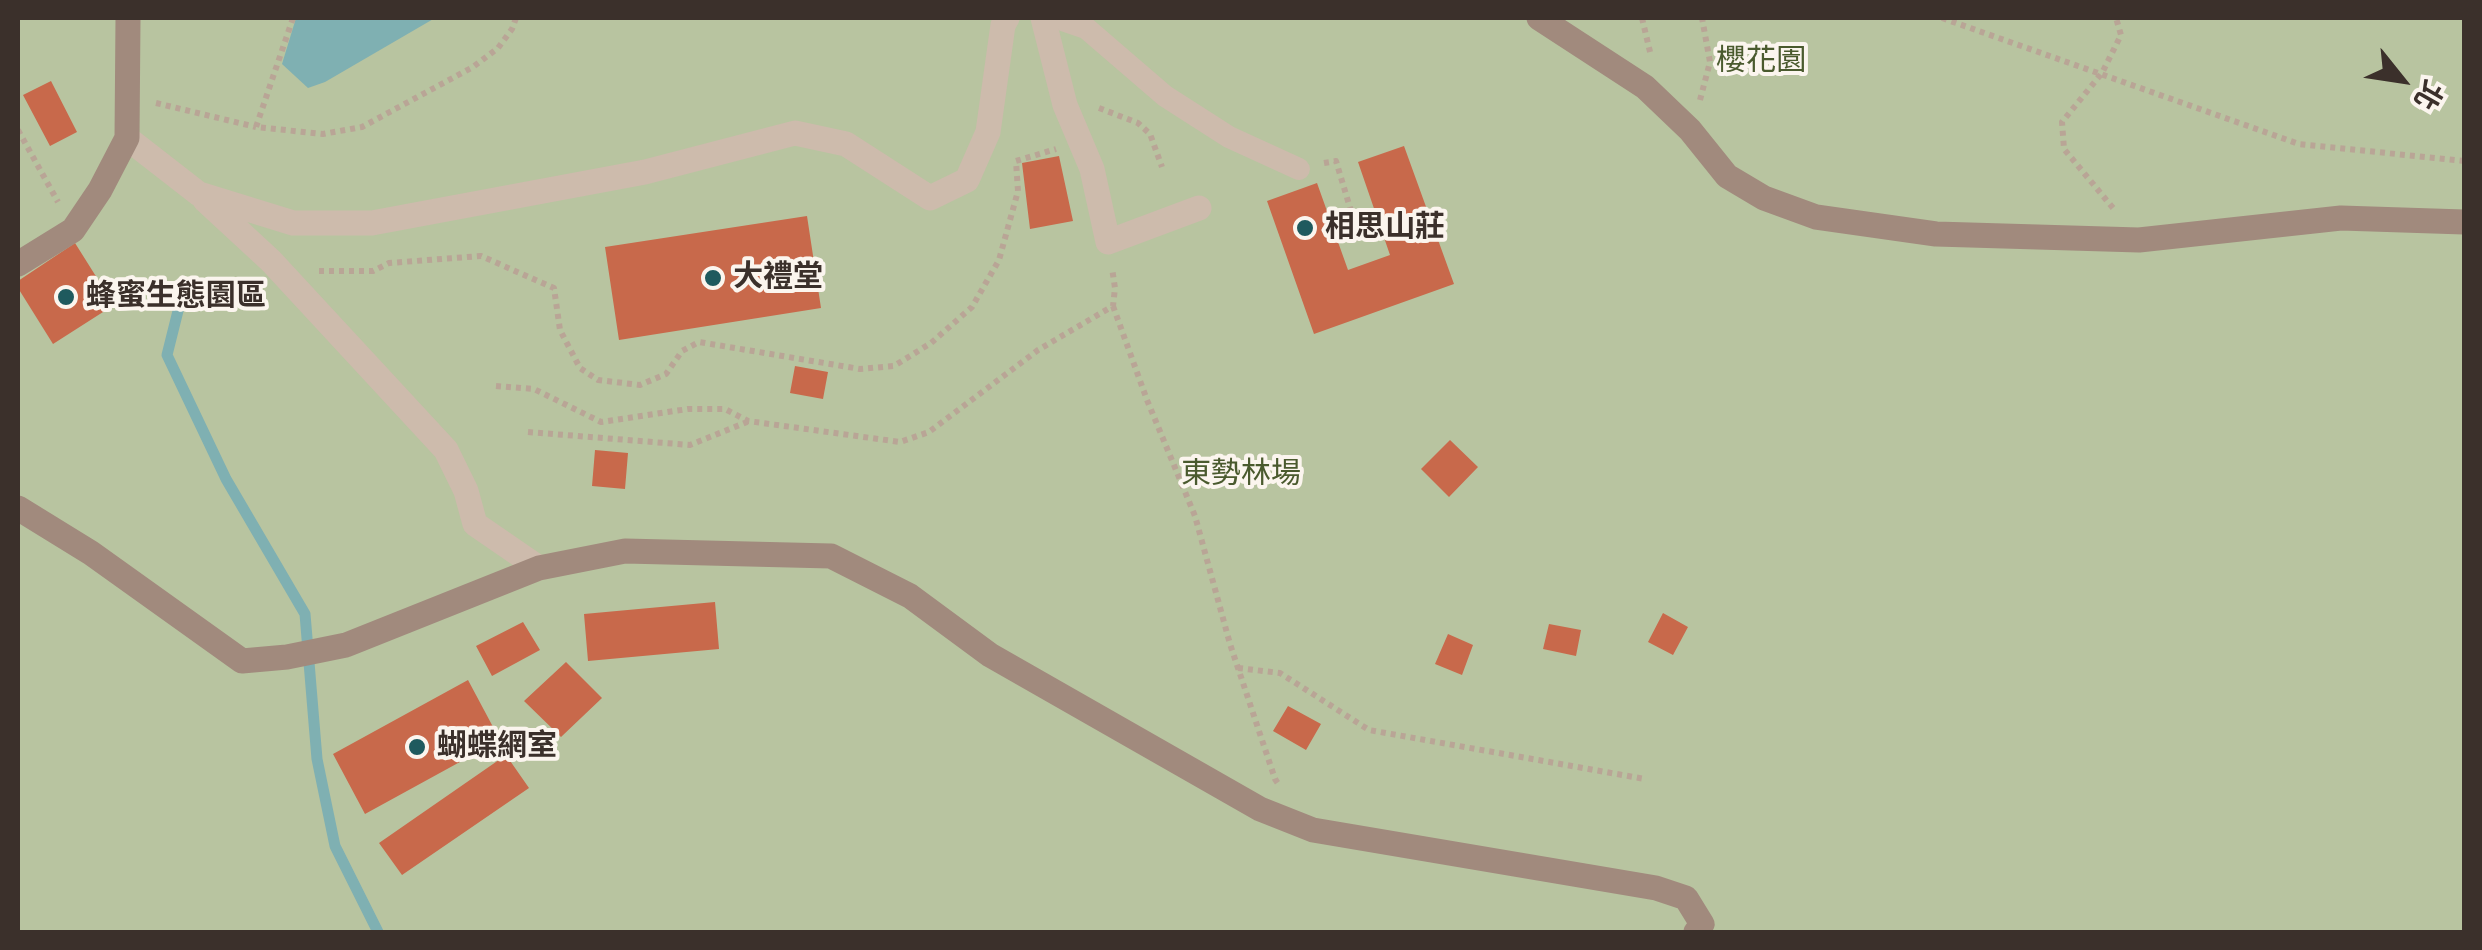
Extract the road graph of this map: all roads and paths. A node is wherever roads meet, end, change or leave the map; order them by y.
1 (128, 18) edge
2 (293, 18) edge
3 (516, 18) edge
4 (1007, 18) edge
5 (1044, 18) edge
6 (1057, 18) edge
7 (1539, 18) edge
8 (1702, 18) edge
9 (1942, 18) edge
10 (2116, 18) edge
11 (2102, 73) junction
12 (128, 96) junction
13 (1066, 105) junction
14 (256, 127) junction
15 (18, 130) edge
16 (1690, 130) junction
17 (127, 138) junction
18 (1081, 142) junction
19 (2464, 162) edge
20 (1162, 167) dead end
21 (1299, 169) joint
22 (199, 194) junction
23 (1199, 208) dead end
24 (2464, 222) edge
25 (73, 230) junction
26 (2139, 240) junction
27 (1360, 241) dead end
28 (1108, 242) junction
29 (271, 261) junction
30 (18, 264) edge
31 (1112, 306) junction
32 (496, 386) dead end
33 (748, 421) junction
34 (528, 432) dead end
35 (18, 508) edge
36 (539, 568) junction
37 (1238, 668) junction
38 (1645, 779) dead end
39 (1313, 830) junction
40 (1696, 932) edge

1 - 12 street
2 - 14 path
3 - 14 path
4 - 22 street
5 - 13 street
6 - 21 lane
7 - 16 street
8 - 16 path
9 - 11 path
10 - 11 path
11 - 19 path
11 - 26 path
12 - 14 path
12 - 17 street
13 - 18 street
13 - 20 path
15 - 25 path
16 - 26 street
17 - 22 street
17 - 25 street
18 - 28 street
18 - 29 path
21 - 27 path
22 - 29 street
23 - 28 street
24 - 26 street
25 - 30 street
28 - 31 path
29 - 36 street
31 - 33 path
31 - 37 path
32 - 33 path
33 - 34 path
35 - 36 street
36 - 39 street
37 - 38 path
37 - 39 path
39 - 40 street

